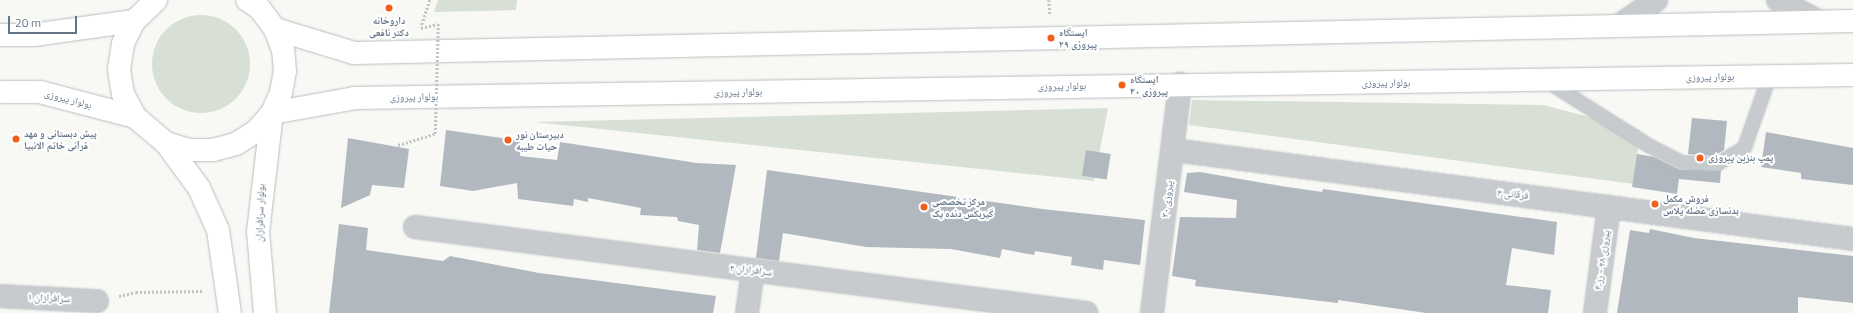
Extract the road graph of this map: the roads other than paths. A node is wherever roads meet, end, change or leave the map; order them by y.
1 (156, 0) edge
2 (247, 0) edge
3 (1656, 0) edge
4 (1778, 0) edge
5 (134, 21) junction
6 (1818, 21) junction
7 (1853, 21) edge
8 (1620, 25) junction
9 (275, 29) junction
10 (0, 35) edge
11 (1853, 75) edge
12 (1769, 76) junction
13 (1550, 82) junction
14 (1180, 84) junction
15 (0, 92) edge
16 (272, 113) junction
17 (135, 117) junction
18 (166, 143) junction
19 (1173, 150) junction
20 (1609, 207) junction
21 (415, 226) dead end
22 (1853, 238) edge
23 (753, 270) junction
24 (0, 296) edge
25 (97, 301) road end
26 (230, 313) edge
27 (266, 313) edge
28 (747, 313) edge
29 (1087, 313) edge
30 (1152, 313) edge
31 (1595, 313) edge

1 - 5 main road
2 - 9 main road
3 - 8 street
4 - 6 street
5 - 10 main road
5 - 17 main road
6 - 7 main road
6 - 8 main road
8 - 9 main road
9 - 16 main road
11 - 12 main road, بولوار پیروزی
12 - 13 main road, بولوار پیروزی
12 - 13 lane
13 - 14 main road, بولوار پیروزی
14 - 16 main road, بولوار پیروزی
14 - 19 street, پیروزی ۳۰
15 - 17 main road, بولوار پیروزی
16 - 18 main road
16 - 27 main road, بولوار سرافرازان
17 - 18 main road
18 - 26 main road
19 - 20 street, فرقانی ۳
19 - 30 street, پیروزی ۳۰
20 - 22 street, فرقانی ۳
20 - 31 street, پیروزی ۲۸ - رز ۴
21 - 23 street, سرافرازان ۲
23 - 28 street
23 - 29 street, سرافرازان ۲
24 - 25 street, سرافرازان ۱

